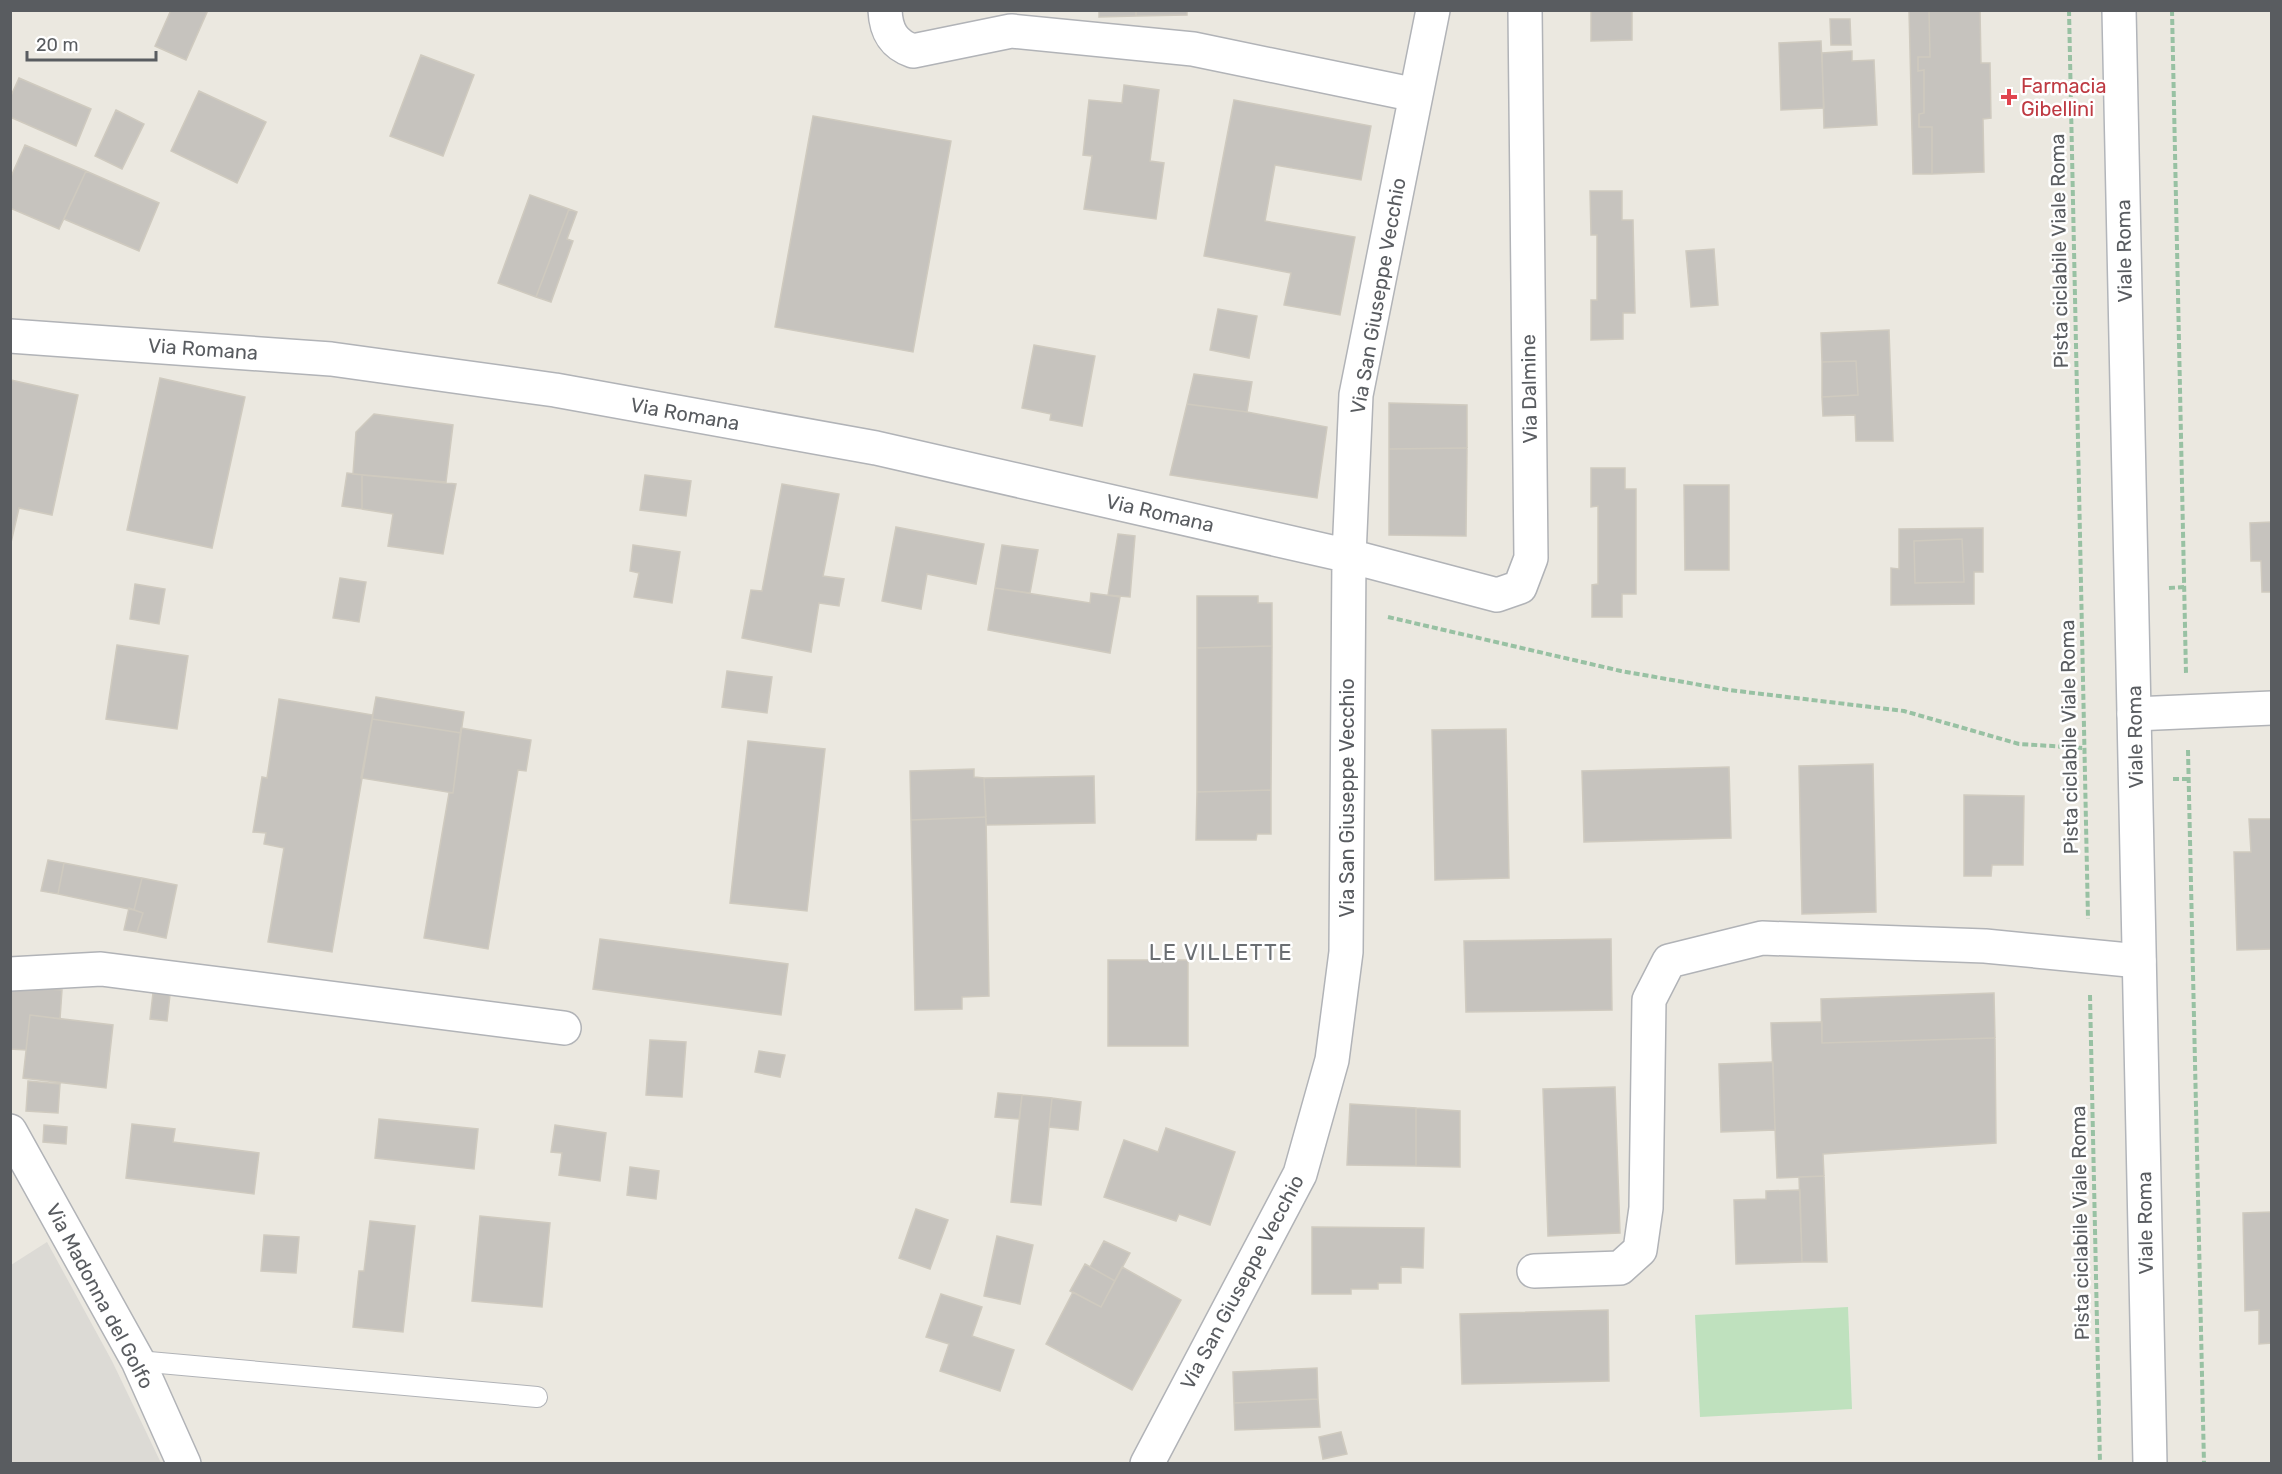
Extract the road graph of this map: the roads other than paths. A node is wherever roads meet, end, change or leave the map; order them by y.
1 (885, 10) edge
2 (1433, 10) edge
3 (1525, 10) edge
4 (2119, 10) edge
5 (1416, 95) junction
6 (10, 336) edge
7 (1349, 556) junction
8 (2271, 708) edge
9 (2134, 714) junction
10 (2139, 961) junction
11 (10, 974) edge
12 (564, 1028) dead end
13 (10, 1131) edge
14 (1534, 1271) dead end
15 (138, 1361) junction
16 (537, 1397) dead end
17 (184, 1464) edge
18 (1147, 1464) edge
19 (2150, 1464) edge

1 - 5 street
2 - 5 street, Via San Giuseppe Vecchio
3 - 7 street, Via Dalmine
4 - 9 street, Viale Roma
5 - 7 street, Via San Giuseppe Vecchio
6 - 7 street, Via Romana
7 - 18 street, Via San Giuseppe Vecchio
8 - 9 street
9 - 10 street, Viale Roma
10 - 14 street
10 - 19 street, Viale Roma
11 - 12 street
13 - 15 street, Via Madonna del Golfo
15 - 16 lane
15 - 17 street, Via Madonna del Golfo

